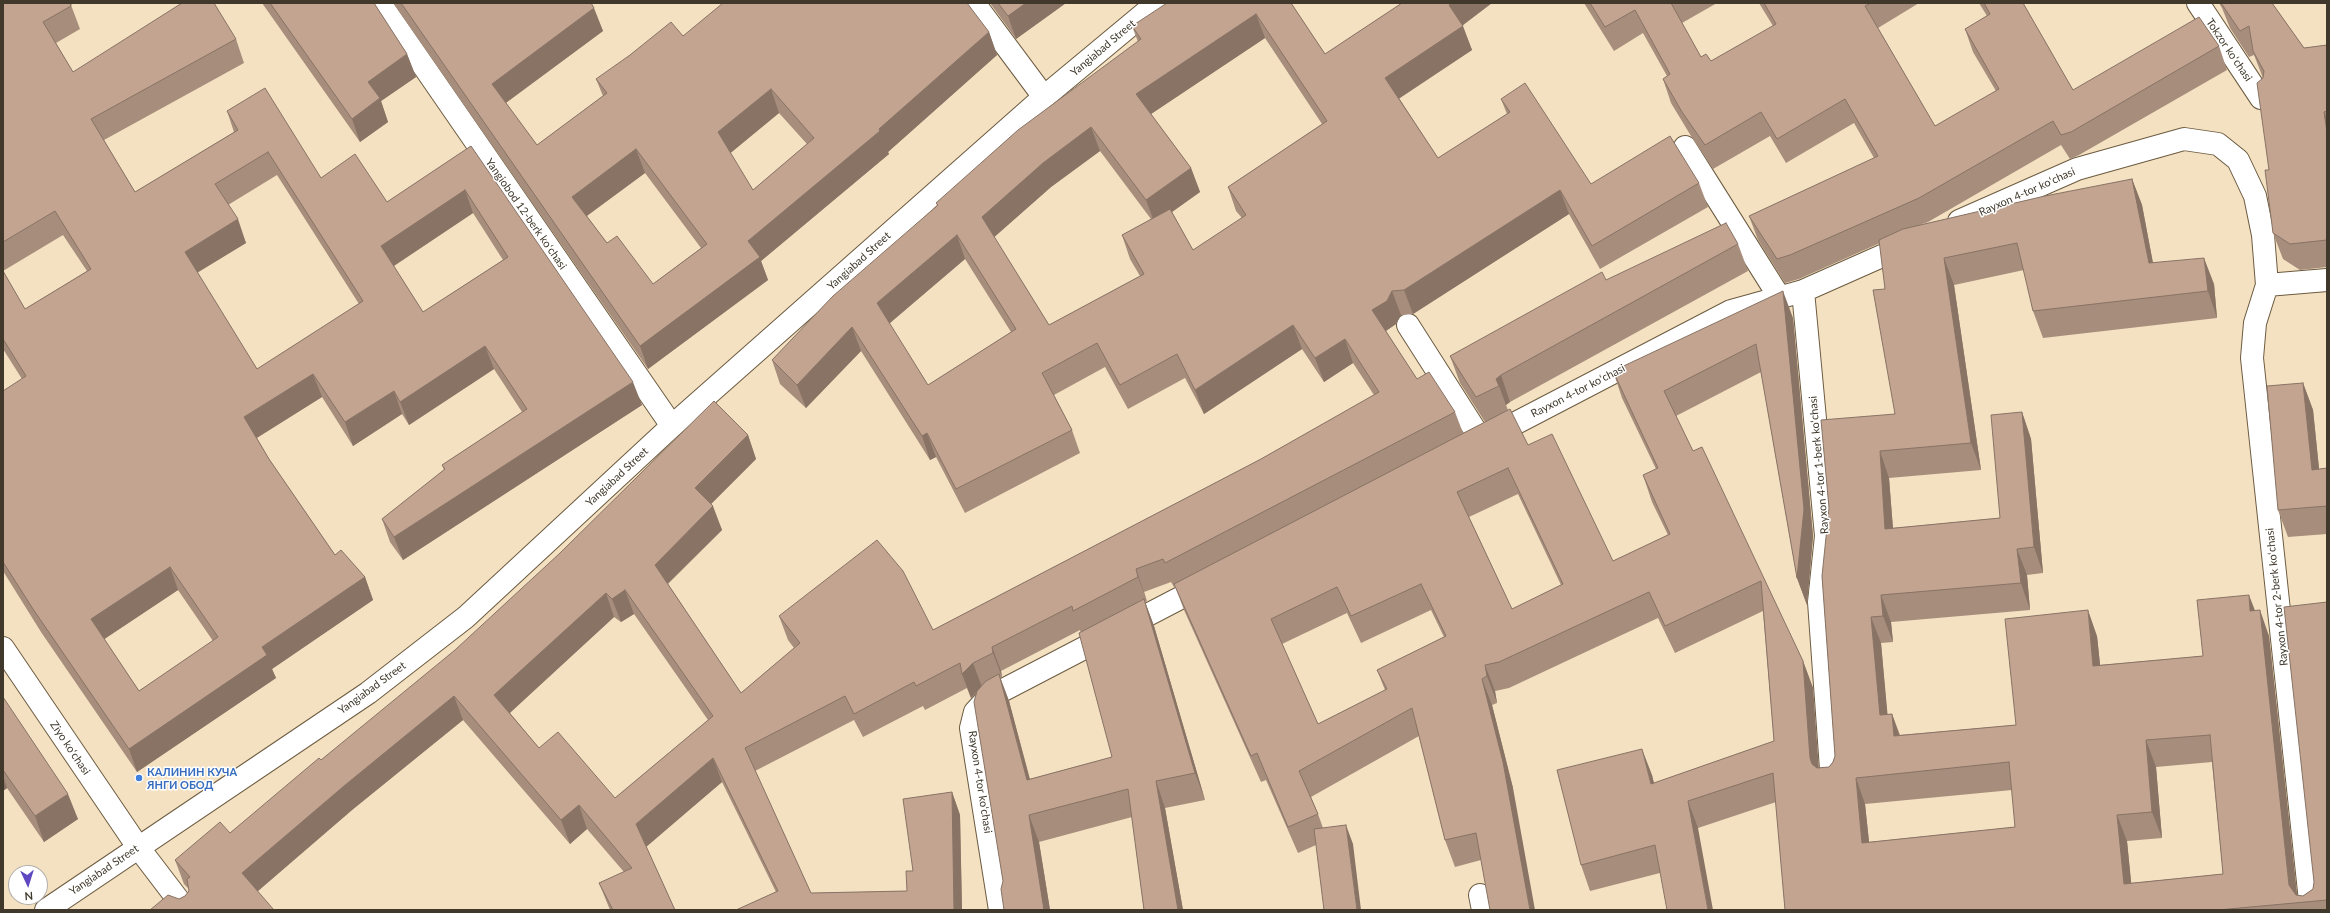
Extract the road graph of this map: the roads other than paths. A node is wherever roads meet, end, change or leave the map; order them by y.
1 (380, 3) edge
2 (974, 3) edge
3 (1157, 3) edge
4 (2198, 3) edge
5 (1044, 97) junction
6 (2261, 98) edge
7 (1684, 147) dead end
8 (2327, 280) edge
9 (2267, 285) junction
10 (1803, 291) junction
11 (1780, 298) junction
12 (1408, 325) dead end
13 (672, 426) junction
14 (1482, 441) junction
15 (1461, 452) edge
16 (1228, 573) edge
17 (3, 648) edge
18 (1832, 783) edge
19 (138, 847) junction
20 (46, 910) edge
21 (186, 910) edge
22 (1000, 910) edge
23 (2311, 910) edge

1 - 13 street, Yangiobod 12-berk koʻchasi
2 - 5 street
3 - 5 street, Yangiabad Street
4 - 6 street, Tokzor koʻchasi
5 - 13 street, Yangiabad Street
7 - 11 street
8 - 9 street
9 - 10 street, Rayxon 4-tor koʻchasi
9 - 23 street, Rayxon 4-tor 2-berk koʻchasi
10 - 11 street, Rayxon 4-tor koʻchasi
10 - 18 street, Rayxon 4-tor 1-berk koʻchasi
11 - 14 street, Rayxon 4-tor koʻchasi
12 - 14 street
13 - 19 street, Yangiabad Street
14 - 15 street, Rayxon 4-tor koʻchasi
16 - 22 street, Rayxon 4-tor koʻchasi
17 - 19 street, Ziyo koʻchasi
19 - 20 street, Yangiabad Street
19 - 21 street, Ziyo koʻchasi

